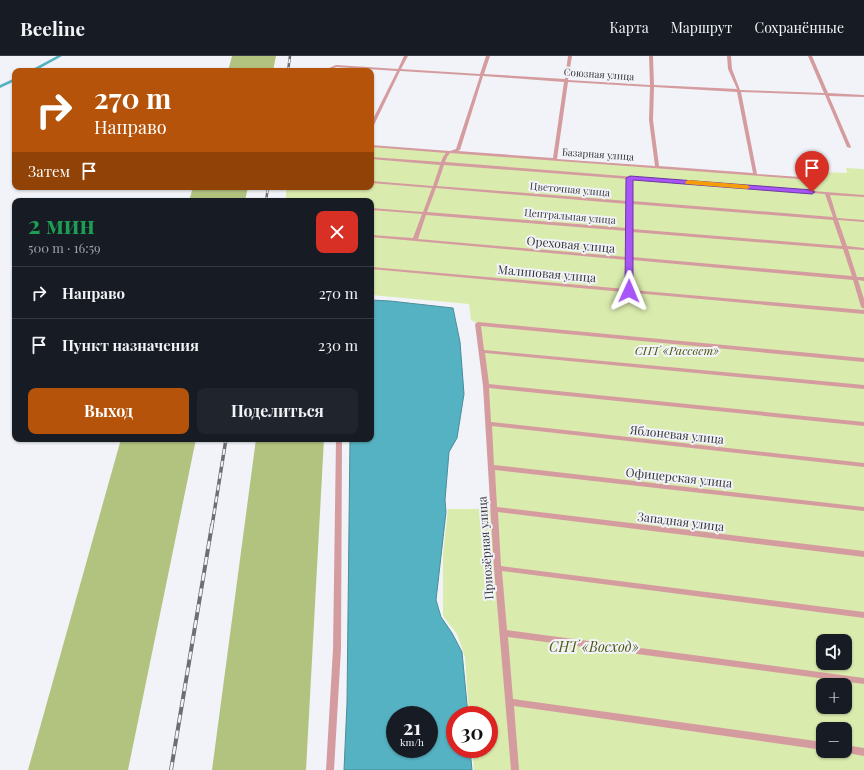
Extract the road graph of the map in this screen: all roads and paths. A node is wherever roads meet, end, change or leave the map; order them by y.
1 (406, 56) edge
2 (488, 56) edge
3 (570, 56) edge
4 (651, 56) edge
5 (729, 56) edge
6 (810, 56) edge
7 (332, 68) edge
8 (366, 68) edge
9 (374, 68) edge
10 (399, 69) junction
11 (482, 75) junction
12 (566, 79) junction
13 (652, 85) junction
14 (739, 91) junction
15 (826, 95) junction
16 (864, 96) edge
17 (374, 121) edge
18 (374, 146) edge
19 (849, 147) dead end
20 (448, 152) junction
21 (374, 158) edge
22 (555, 159) junction
23 (442, 164) junction
24 (656, 167) junction
25 (755, 174) junction
26 (823, 177) dead end
27 (630, 178) junction
28 (374, 182) edge
29 (433, 187) junction
30 (827, 193) junction
31 (864, 196) edge
32 (630, 203) junction
33 (374, 209) edge
34 (425, 213) junction
35 (836, 219) junction
36 (864, 221) edge
37 (630, 230) junction
38 (374, 236) edge
39 (415, 240) junction
40 (845, 248) junction
41 (864, 249) edge
42 (630, 259) junction
43 (374, 268) edge
44 (854, 278) junction
45 (864, 279) edge
46 (629, 291) junction
47 (864, 307) edge
48 (864, 312) edge
49 (482, 351) junction
50 (864, 360) edge
51 (486, 386) junction
52 (864, 387) edge
53 (488, 424) junction
54 (864, 424) edge
55 (339, 442) edge
56 (864, 465) edge
57 (491, 467) junction
58 (495, 509) junction
59 (864, 509) edge
60 (864, 554) edge
61 (498, 568) junction
62 (864, 615) edge
63 (504, 632) junction
64 (864, 681) edge
65 (509, 702) junction
66 (816, 745) edge
67 (852, 750) edge
68 (864, 752) edge
69 (330, 770) edge
70 (515, 770) edge

1 - 10 street
2 - 11 street
3 - 12 street
4 - 13 street
5 - 14 street
6 - 15 street
7 - 8 street, Союзная улица
9 - 10 street, Союзная улица
10 - 11 street, Союзная улица
10 - 17 street
11 - 12 street, Союзная улица
11 - 20 street
12 - 13 street, Союзная улица
12 - 22 street
13 - 14 street, Союзная улица
13 - 24 street
14 - 15 street, Союзная улица
14 - 25 street
15 - 16 street, Союзная улица
15 - 19 street
18 - 20 street, Базарная улица
20 - 22 street, Базарная улица
20 - 23 street
21 - 23 street
22 - 24 street, Базарная улица
23 - 27 street
23 - 29 street
24 - 25 street, Базарная улица
25 - 26 street, Базарная улица
27 - 30 street
27 - 32 street
28 - 29 street, Цветочная улица
29 - 32 street, Цветочная улица
29 - 34 street
30 - 31 street
30 - 35 street
32 - 35 street, Цветочная улица
32 - 37 street
33 - 34 street, Центральная улица
34 - 37 street, Центральная улица
34 - 39 street
35 - 36 street, Цветочная улица
35 - 40 street
37 - 40 street, Центральная улица
37 - 42 street
38 - 39 street, Ореховая улица
39 - 42 street, Ореховая улица
40 - 41 street, Центральная улица
40 - 44 street
42 - 44 street, Ореховая улица
42 - 46 street
43 - 46 street, Малиновая улица
44 - 45 street, Ореховая улица
44 - 47 street
46 - 48 street, Малиновая улица
49 - 50 street, Приозёрная улица
49 - 51 street, Приозёрная улица
49 - 52 street
51 - 53 street, Приозёрная улица
51 - 54 street
53 - 56 street, Яблоневая улица
53 - 57 street, Приозёрная улица
55 - 69 street
57 - 58 street, Приозёрная улица
57 - 59 street, Офицерская улица
58 - 60 street, Западная улица
58 - 61 street, Приозёрная улица
61 - 62 street
61 - 63 street, Приозёрная улица
63 - 64 street
63 - 65 street, Приозёрная улица
65 - 66 street
65 - 70 street, Приозёрная улица
67 - 68 street

